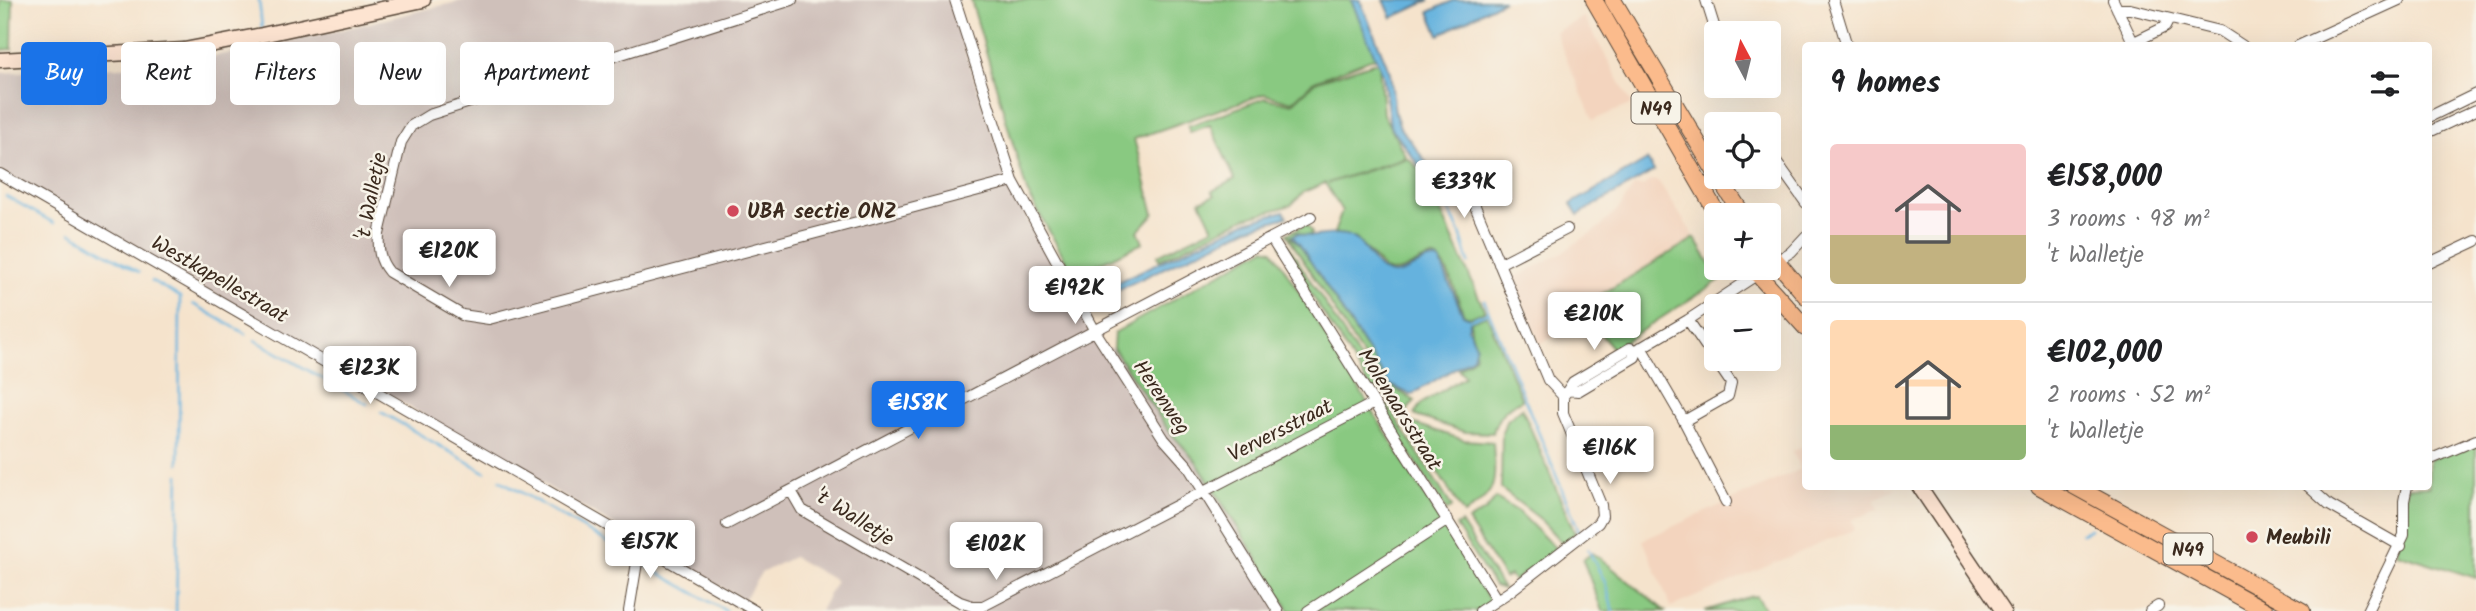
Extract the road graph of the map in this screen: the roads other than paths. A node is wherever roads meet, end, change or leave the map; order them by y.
1 (423, 0) edge
2 (792, 0) edge
3 (955, 0) edge
4 (1594, 0) edge
5 (1613, 0) edge
6 (1706, 0) edge
7 (1833, 0) edge
8 (2399, 0) edge
9 (2115, 4) edge
10 (2169, 19) junction
11 (1713, 21) edge
12 (1846, 42) edge
13 (2129, 42) edge
14 (2134, 42) edge
15 (2238, 42) edge
16 (2307, 42) edge
17 (0, 60) edge
18 (2476, 94) edge
19 (2476, 110) edge
20 (2432, 116) edge
21 (2432, 131) edge
22 (1704, 154) edge
23 (1781, 168) edge
24 (0, 174) edge
25 (1013, 181) junction
26 (1467, 187) dead end
27 (1802, 197) edge
28 (1711, 203) edge
29 (1311, 217) dead end
30 (1567, 229) dead end
31 (1271, 239) junction
32 (1802, 240) edge
33 (2476, 241) edge
34 (1781, 257) edge
35 (2432, 262) edge
36 (1499, 264) junction
37 (1781, 277) edge
38 (1744, 280) edge
39 (1775, 280) edge
40 (1802, 293) edge
41 (1688, 320) junction
42 (1802, 322) edge
43 (1096, 331) junction
44 (1639, 349) junction
45 (1566, 393) junction
46 (1374, 403) junction
47 (1684, 421) junction
48 (2476, 440) edge
49 (2432, 459) edge
50 (1922, 490) edge
51 (2046, 490) edge
52 (2081, 490) edge
53 (2312, 490) edge
54 (2406, 490) edge
55 (791, 491) junction
56 (1204, 491) junction
57 (1726, 502) dead end
58 (1448, 520) junction
59 (727, 524) dead end
60 (640, 544) junction
61 (2401, 547) junction
62 (1497, 600) junction
63 (629, 611) edge
64 (755, 611) edge
65 (1278, 611) edge
66 (1308, 611) edge
67 (1480, 611) edge
68 (2003, 611) edge
69 (2266, 611) edge
70 (2302, 611) edge
71 (2367, 611) edge

1 - 17 street
2 - 25 street, 't Walletje
3 - 25 street, Herenweg
4 - 28 main road, N49
5 - 22 main road, N49
6 - 11 street
7 - 12 street
8 - 16 street
9 - 10 street
9 - 13 street
10 - 14 street
10 - 15 street
18 - 20 street
19 - 21 street
23 - 27 street
24 - 60 street, Westkapellestraat
25 - 43 street, Herenweg
26 - 36 street
29 - 31 street
30 - 36 street
31 - 43 street
31 - 46 street, Molenaarsstraat
32 - 34 street
33 - 35 street
36 - 45 street
37 - 40 main road
38 - 41 street
39 - 42 main road
41 - 44 street
41 - 47 street
43 - 55 street, 't Walletje
43 - 56 street, Herenweg
44 - 45 street
44 - 47 street
45 - 62 street
46 - 56 street, Verversstraat
46 - 58 street, Molenaarsstraat
47 - 57 street
48 - 49 street
50 - 68 street
51 - 69 main road, N49
52 - 70 main road, N49
53 - 61 street
54 - 61 street
55 - 56 street, 't Walletje
55 - 59 street, 't Walletje
56 - 65 street, Herenweg
58 - 62 street, Molenaarsstraat
58 - 66 street
60 - 63 street
60 - 64 street, Westkapellestraat
61 - 71 street
62 - 67 street

